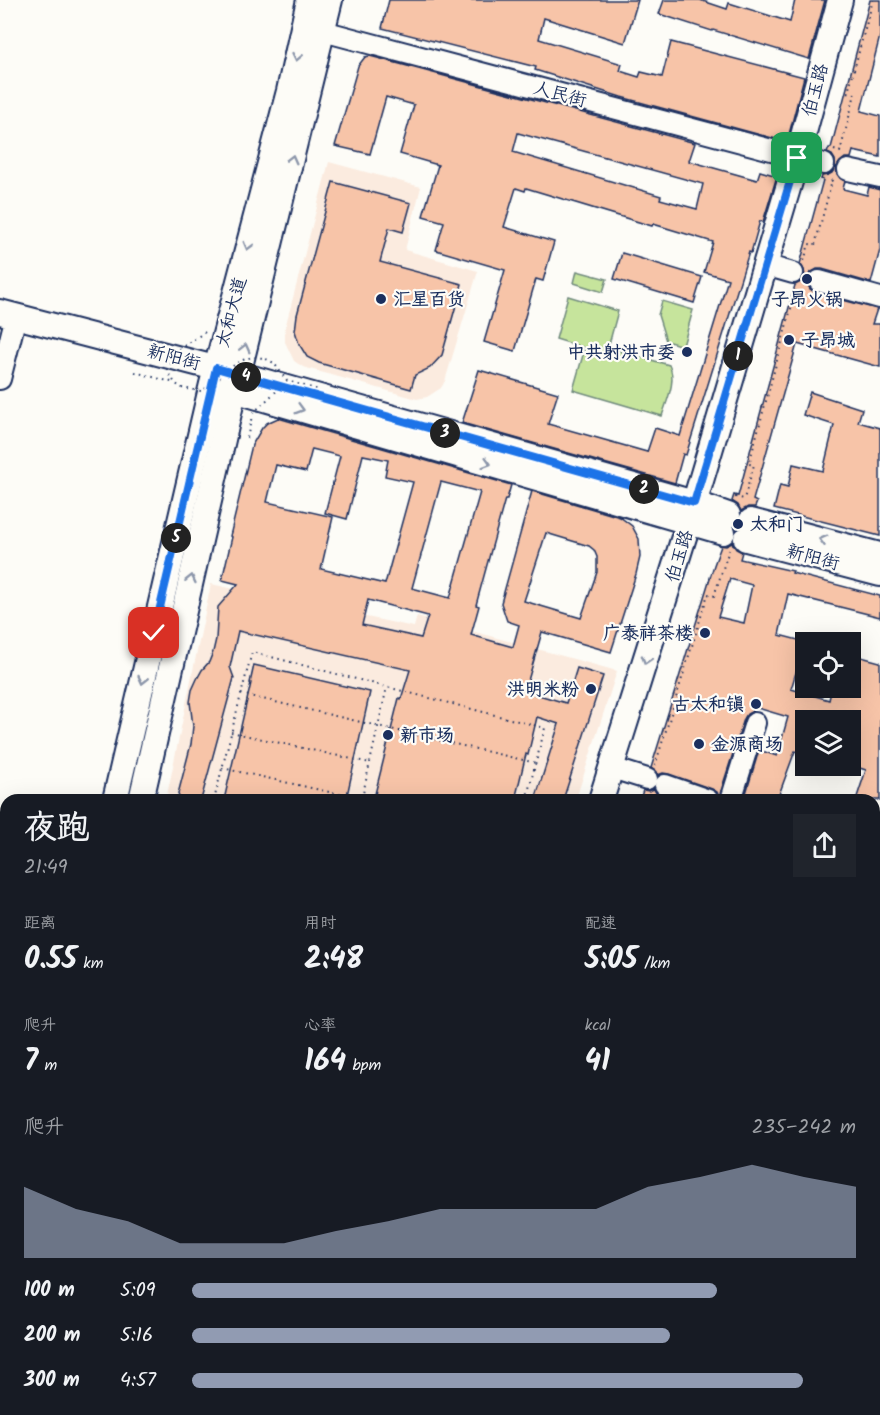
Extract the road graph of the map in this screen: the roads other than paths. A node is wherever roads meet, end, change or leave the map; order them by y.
1 (309, 0) edge
2 (330, 0) edge
3 (840, 0) edge
4 (323, 31) junction
5 (797, 158) junction
6 (826, 164) road end
7 (848, 170) dead end
8 (880, 177) edge
9 (765, 265) junction
10 (797, 275) road end
11 (819, 281) dead end
12 (880, 298) edge
13 (7, 322) edge
14 (0, 379) edge
15 (225, 379) junction
16 (692, 512) junction
17 (735, 525) junction
18 (880, 555) edge
19 (880, 574) edge
20 (755, 723) dead end
21 (612, 768) junction
22 (117, 794) edge
23 (142, 794) edge
24 (603, 794) edge
25 (693, 794) edge
26 (733, 794) edge

1 -> 15 main road, 太和大道
2 - 4 main road, 太和大道
3 - 5 main road, 伯玉路
4 - 5 street, 人民街
15 -> 4 main road, 太和大道
5 - 6 street, 人民街
5 - 9 main road, 伯玉路
7 - 8 street
9 - 10 street
9 - 16 main road, 伯玉路
11 - 12 street
13 - 14 street
13 - 15 main road, 新阳街
15 - 16 main road, 新阳街
15 -> 22 main road, 太和大道
23 -> 15 main road, 太和大道
16 - 17 main road, 新阳街
16 -> 21 main road, 伯玉路
18 -> 17 main road, 新阳街
17 - 19 main road, 新阳街
20 - 26 street
21 - 24 main road, 伯玉路
21 - 25 street

